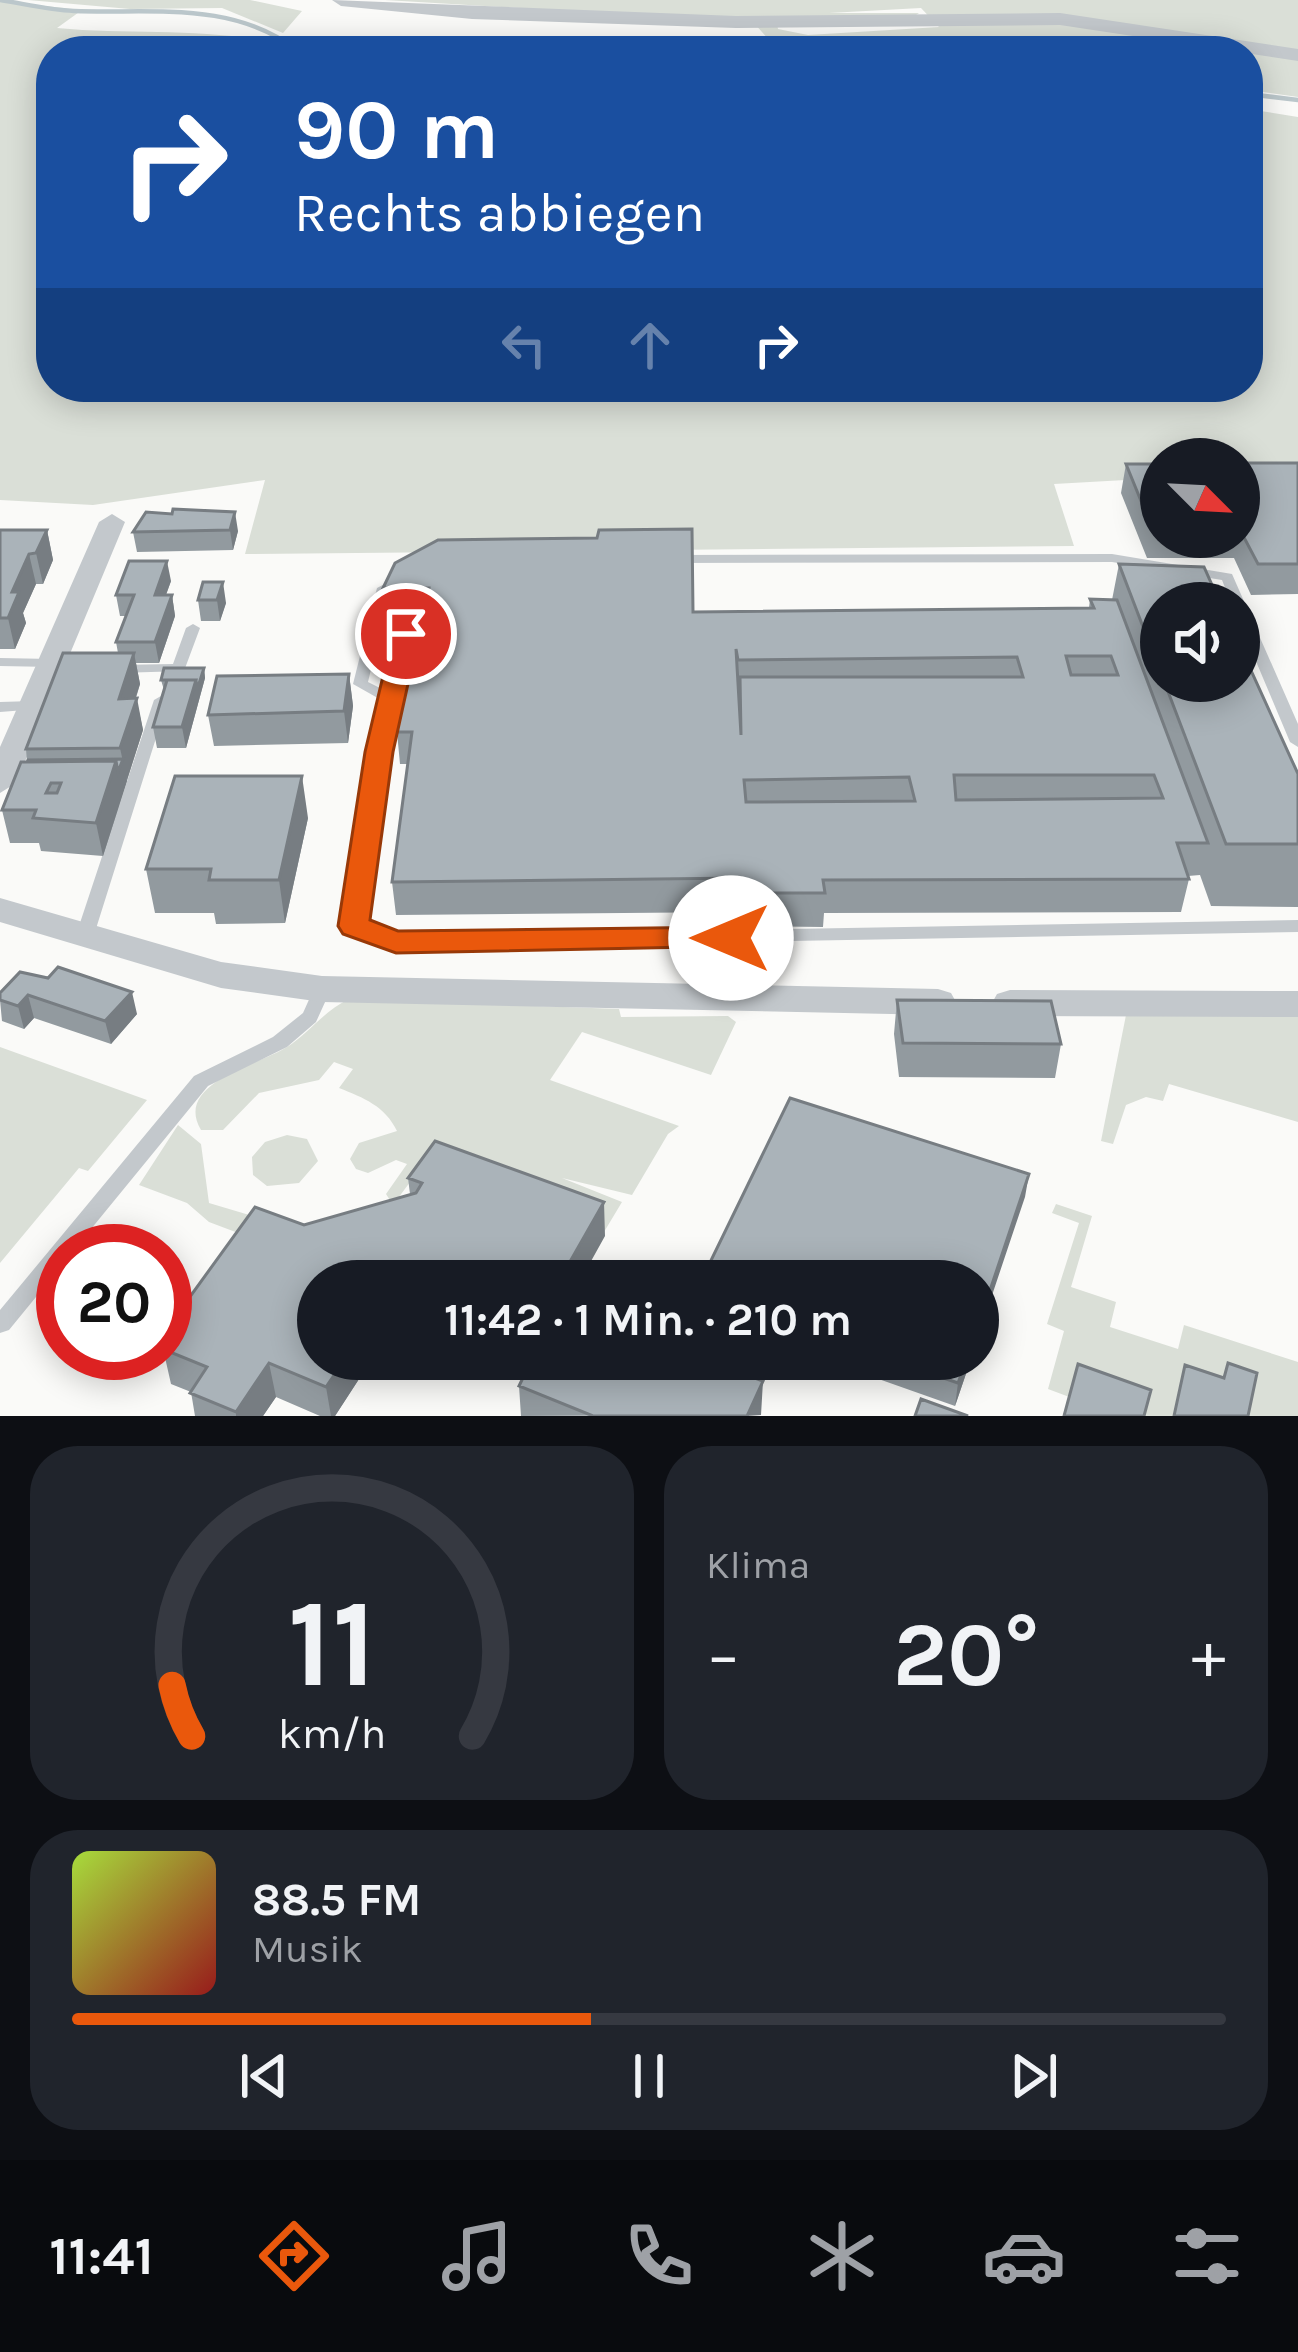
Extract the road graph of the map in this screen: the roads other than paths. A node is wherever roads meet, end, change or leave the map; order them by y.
1 (341, 0) edge
2 (1172, 36) edge
3 (1263, 50) edge
4 (1298, 55) edge
5 (112, 522) dead end
6 (647, 559) edge
7 (404, 578) edge
8 (1229, 582) edge
9 (193, 628) dead end
10 (406, 634) dead end
11 (1260, 653) edge
12 (0, 662) edge
13 (57, 667) junction
14 (92, 669) edge
15 (160, 700) edge
16 (391, 700) junction
17 (0, 706) edge
18 (33, 706) junction
19 (1298, 742) edge
20 (0, 783) edge
21 (0, 910) edge
22 (1298, 926) edge
23 (86, 935) junction
24 (322, 989) junction
25 (1298, 1004) edge
26 (1, 1324) edge

1 - 2 street
3 - 4 street
5 - 13 street
6 - 8 lane
7 - 16 lane
9 - 14 lane
10 - 16 lane
11 - 19 lane
12 - 13 lane
13 - 18 street
15 - 23 lane
16 - 22 lane
17 - 18 lane
18 - 20 street
21 - 23 street
23 - 24 street
24 - 25 street
24 - 26 lane

